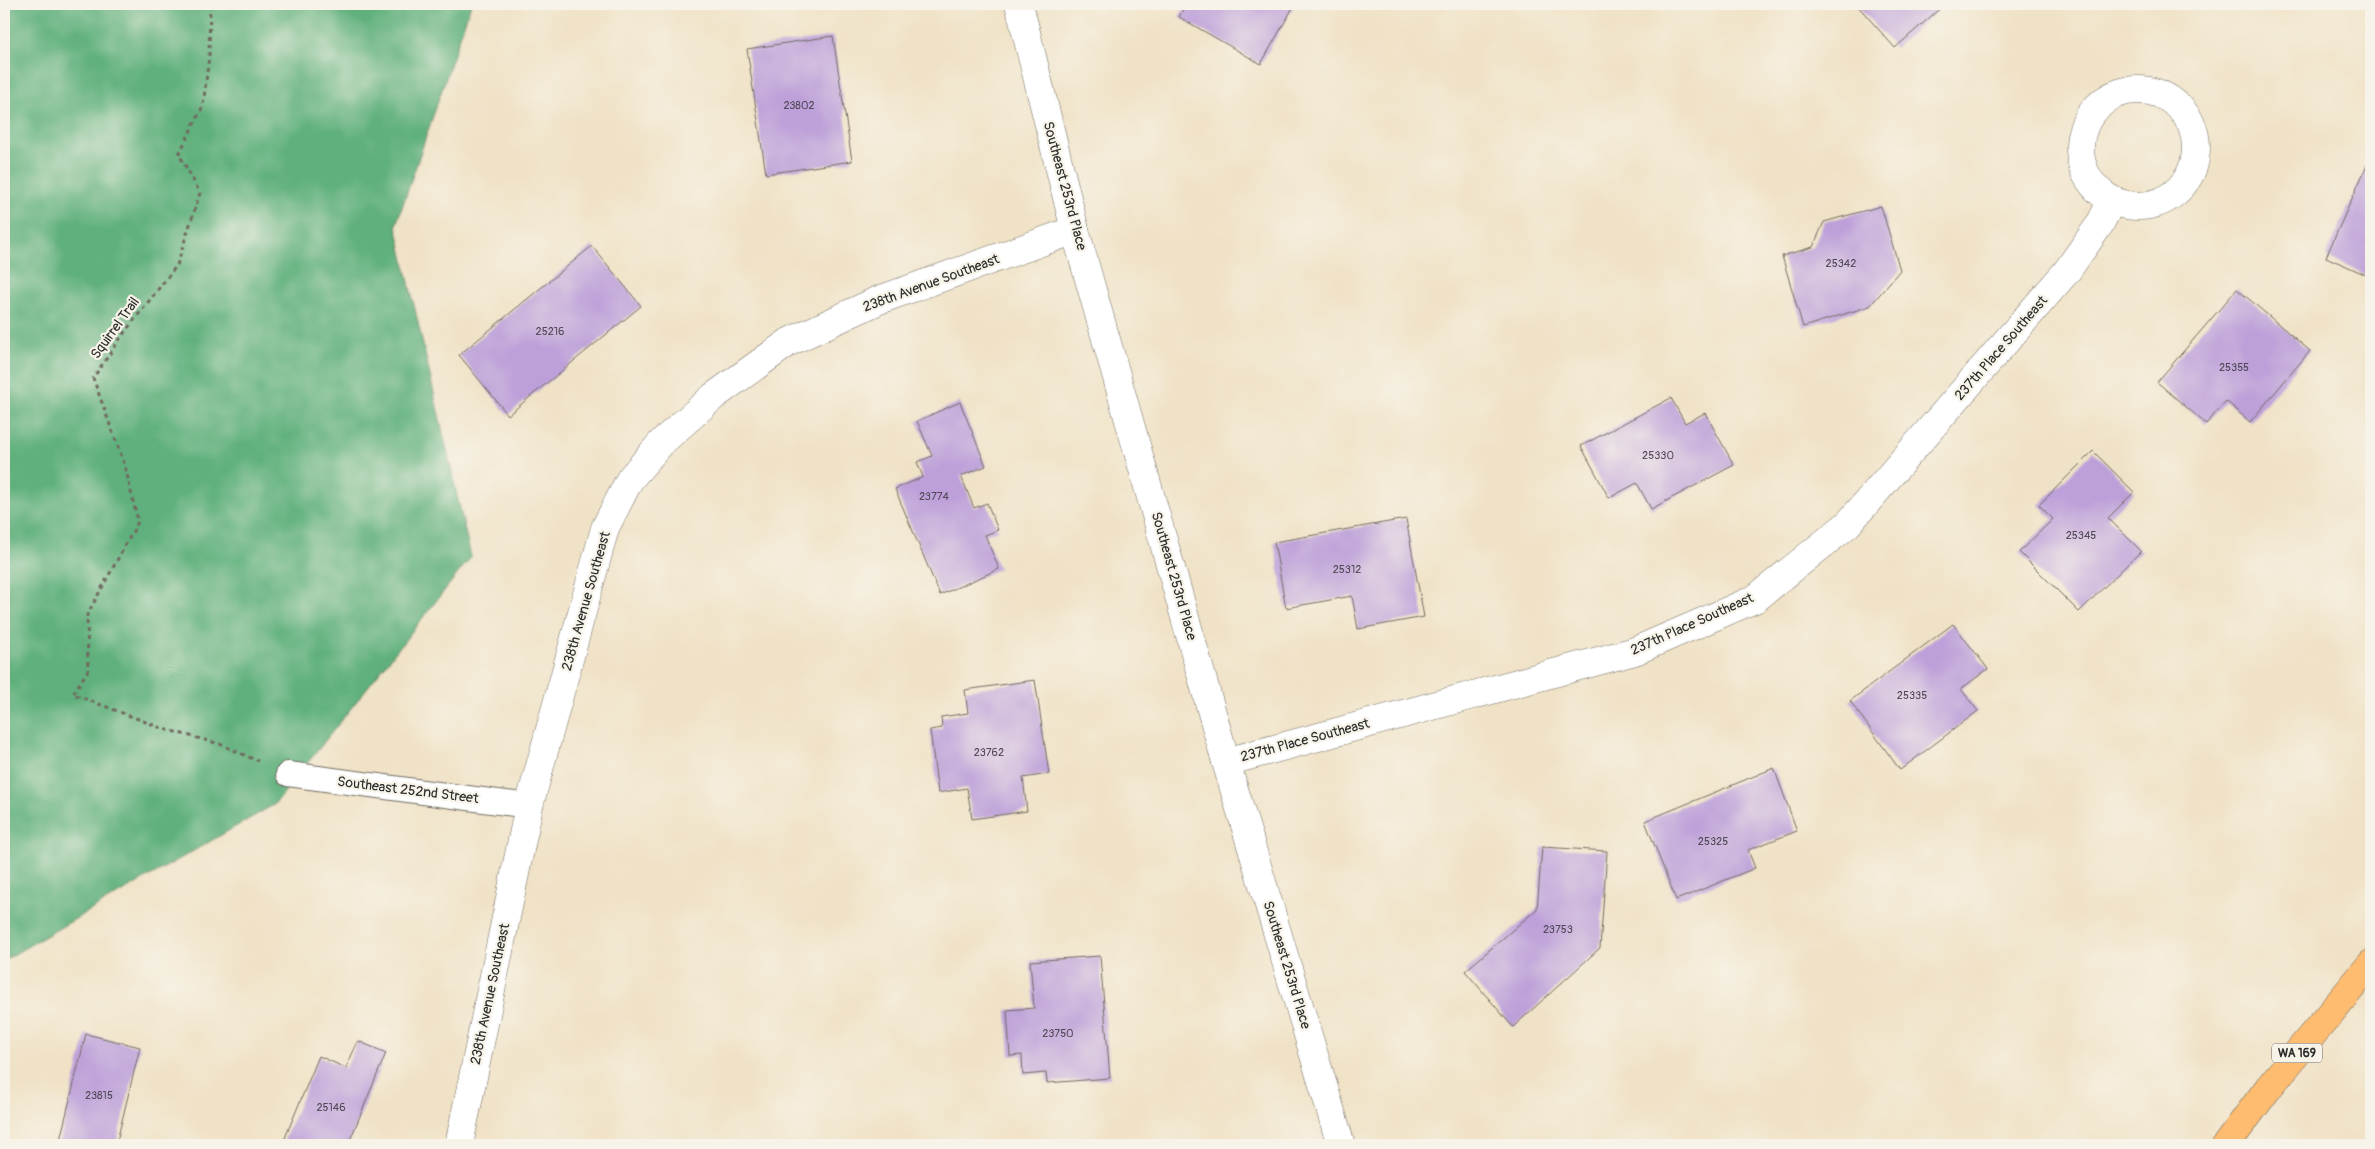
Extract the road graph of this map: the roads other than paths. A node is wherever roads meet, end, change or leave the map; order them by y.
1 (1019, 4) edge
2 (2112, 200) junction
3 (1075, 230) junction
4 (1226, 762) junction
5 (288, 774) road end
6 (529, 806) junction
7 (2371, 964) edge
8 (459, 1145) edge
9 (1341, 1145) edge
10 (2226, 1145) edge

1 - 3 street, Southeast 253rd Place
2 - 2 street
2 - 4 street, 237th Place Southeast
3 - 4 street, Southeast 253rd Place
3 - 6 street, 238th Avenue Southeast
4 - 9 street, Southeast 253rd Place
5 - 6 lane, Southeast 252nd Street
6 - 8 street, 238th Avenue Southeast
7 - 10 main road, WA 169

